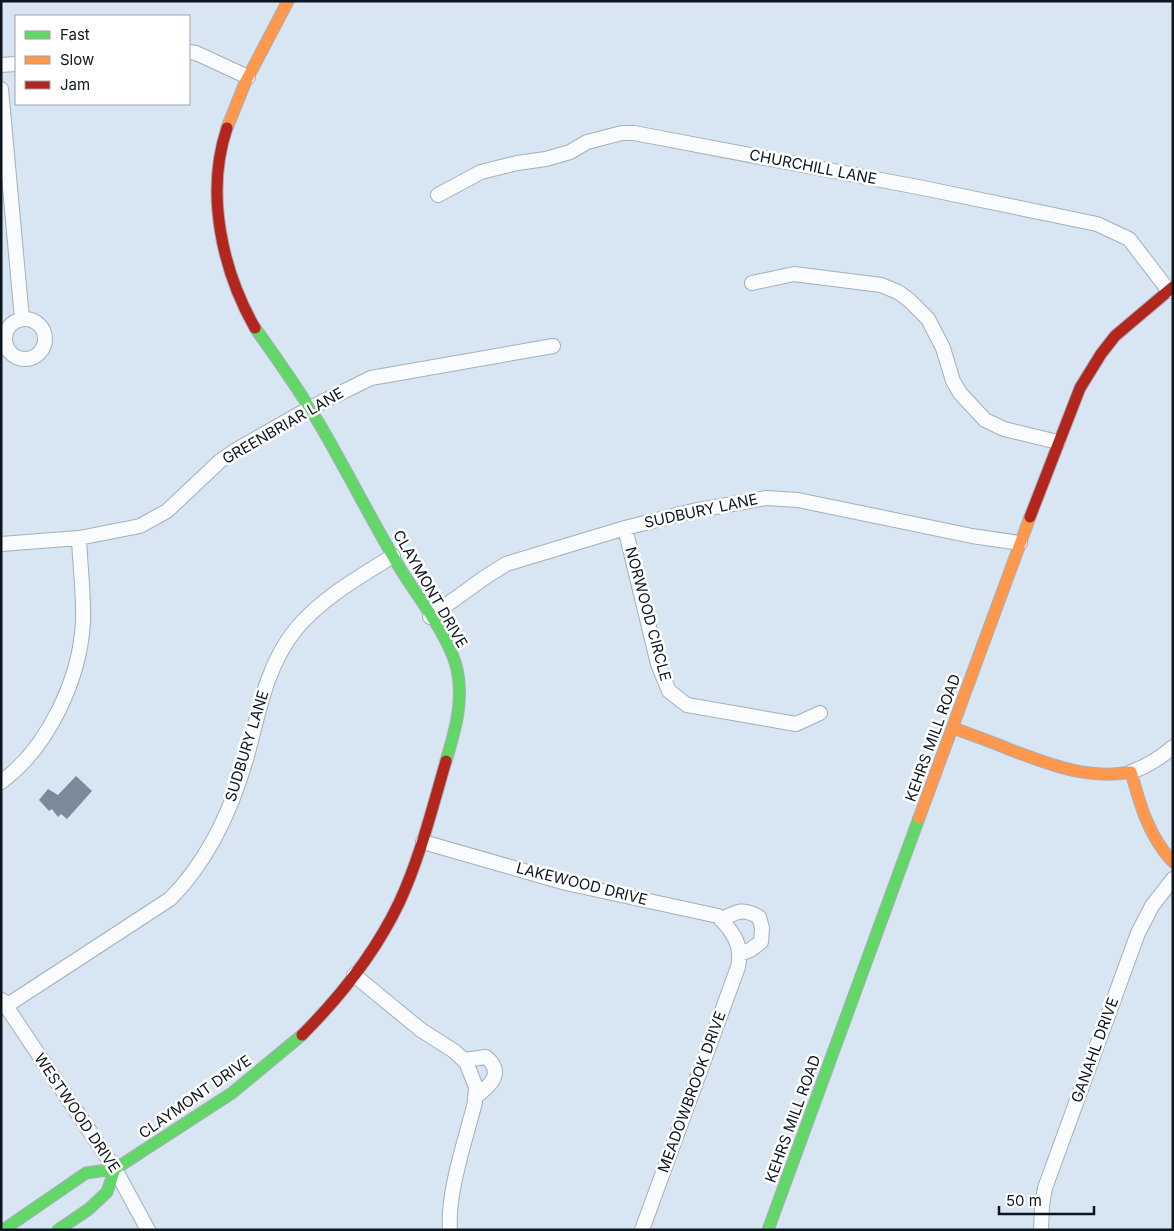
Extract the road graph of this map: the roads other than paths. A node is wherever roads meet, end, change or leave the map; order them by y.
1 (288, 1) edge
2 (190, 52) edge
3 (15, 64) edge
4 (1, 65) edge
5 (248, 77) junction
6 (1, 89) edge
7 (438, 195) dead end
8 (752, 283) dead end
9 (1171, 289) edge
10 (22, 319) dead end
11 (553, 346) dead end
12 (310, 408) junction
13 (1058, 442) junction
14 (625, 528) junction
15 (79, 538) junction
16 (1020, 543) junction
17 (1, 544) edge
18 (393, 556) junction
19 (430, 617) junction
20 (820, 713) dead end
21 (953, 728) junction
22 (1173, 747) edge
23 (1132, 772) junction
24 (1, 782) edge
25 (423, 842) junction
26 (1173, 862) edge
27 (1173, 879) edge
28 (721, 920) junction
29 (740, 954) junction
30 (354, 975) junction
31 (4, 1003) edge
32 (464, 1060) junction
33 (475, 1098) junction
34 (115, 1169) junction
35 (3, 1230) edge
36 (58, 1230) edge
37 (148, 1230) edge
38 (450, 1230) edge
39 (642, 1230) edge
40 (768, 1230) edge
41 (1041, 1230) edge

1 - 5 street, CLAYMONT DRIVE
2 - 5 street
3 - 4 street
5 - 12 street, CLAYMONT DRIVE
6 - 10 street
7 - 9 street, CHURCHILL LANE
8 - 13 street
9 - 13 street, KEHRS MILL ROAD
11 - 12 street, GREENBRIAR LANE
12 - 15 street, GREENBRIAR LANE
12 - 18 street, CLAYMONT DRIVE
13 - 16 street, KEHRS MILL ROAD
14 - 16 street, SUDBURY LANE
14 - 19 street, SUDBURY LANE
14 - 20 street, NORWOOD CIRCLE
15 - 17 street, GREENBRIAR LANE
15 - 24 street
16 - 21 street, KEHRS MILL ROAD
18 - 19 street, CLAYMONT DRIVE
18 - 31 street, SUDBURY LANE
19 - 25 street, CLAYMONT DRIVE
21 - 23 street
21 - 40 street, KEHRS MILL ROAD
22 - 23 street
23 - 26 street
25 - 28 street, LAKEWOOD DRIVE
25 - 30 street, CLAYMONT DRIVE
27 - 41 street, GANAHL DRIVE
28 - 29 street, LAKEWOOD DRIVE
28 - 29 street
29 - 39 street, MEADOWBROOK DRIVE
30 - 32 street
30 - 34 street, CLAYMONT DRIVE
31 - 34 street, WESTWOOD DRIVE
32 - 33 street
32 - 33 street
33 - 38 street
34 - 35 street, CLAYMONT DRIVE
34 - 36 street
34 - 37 street, WESTWOOD DRIVE

